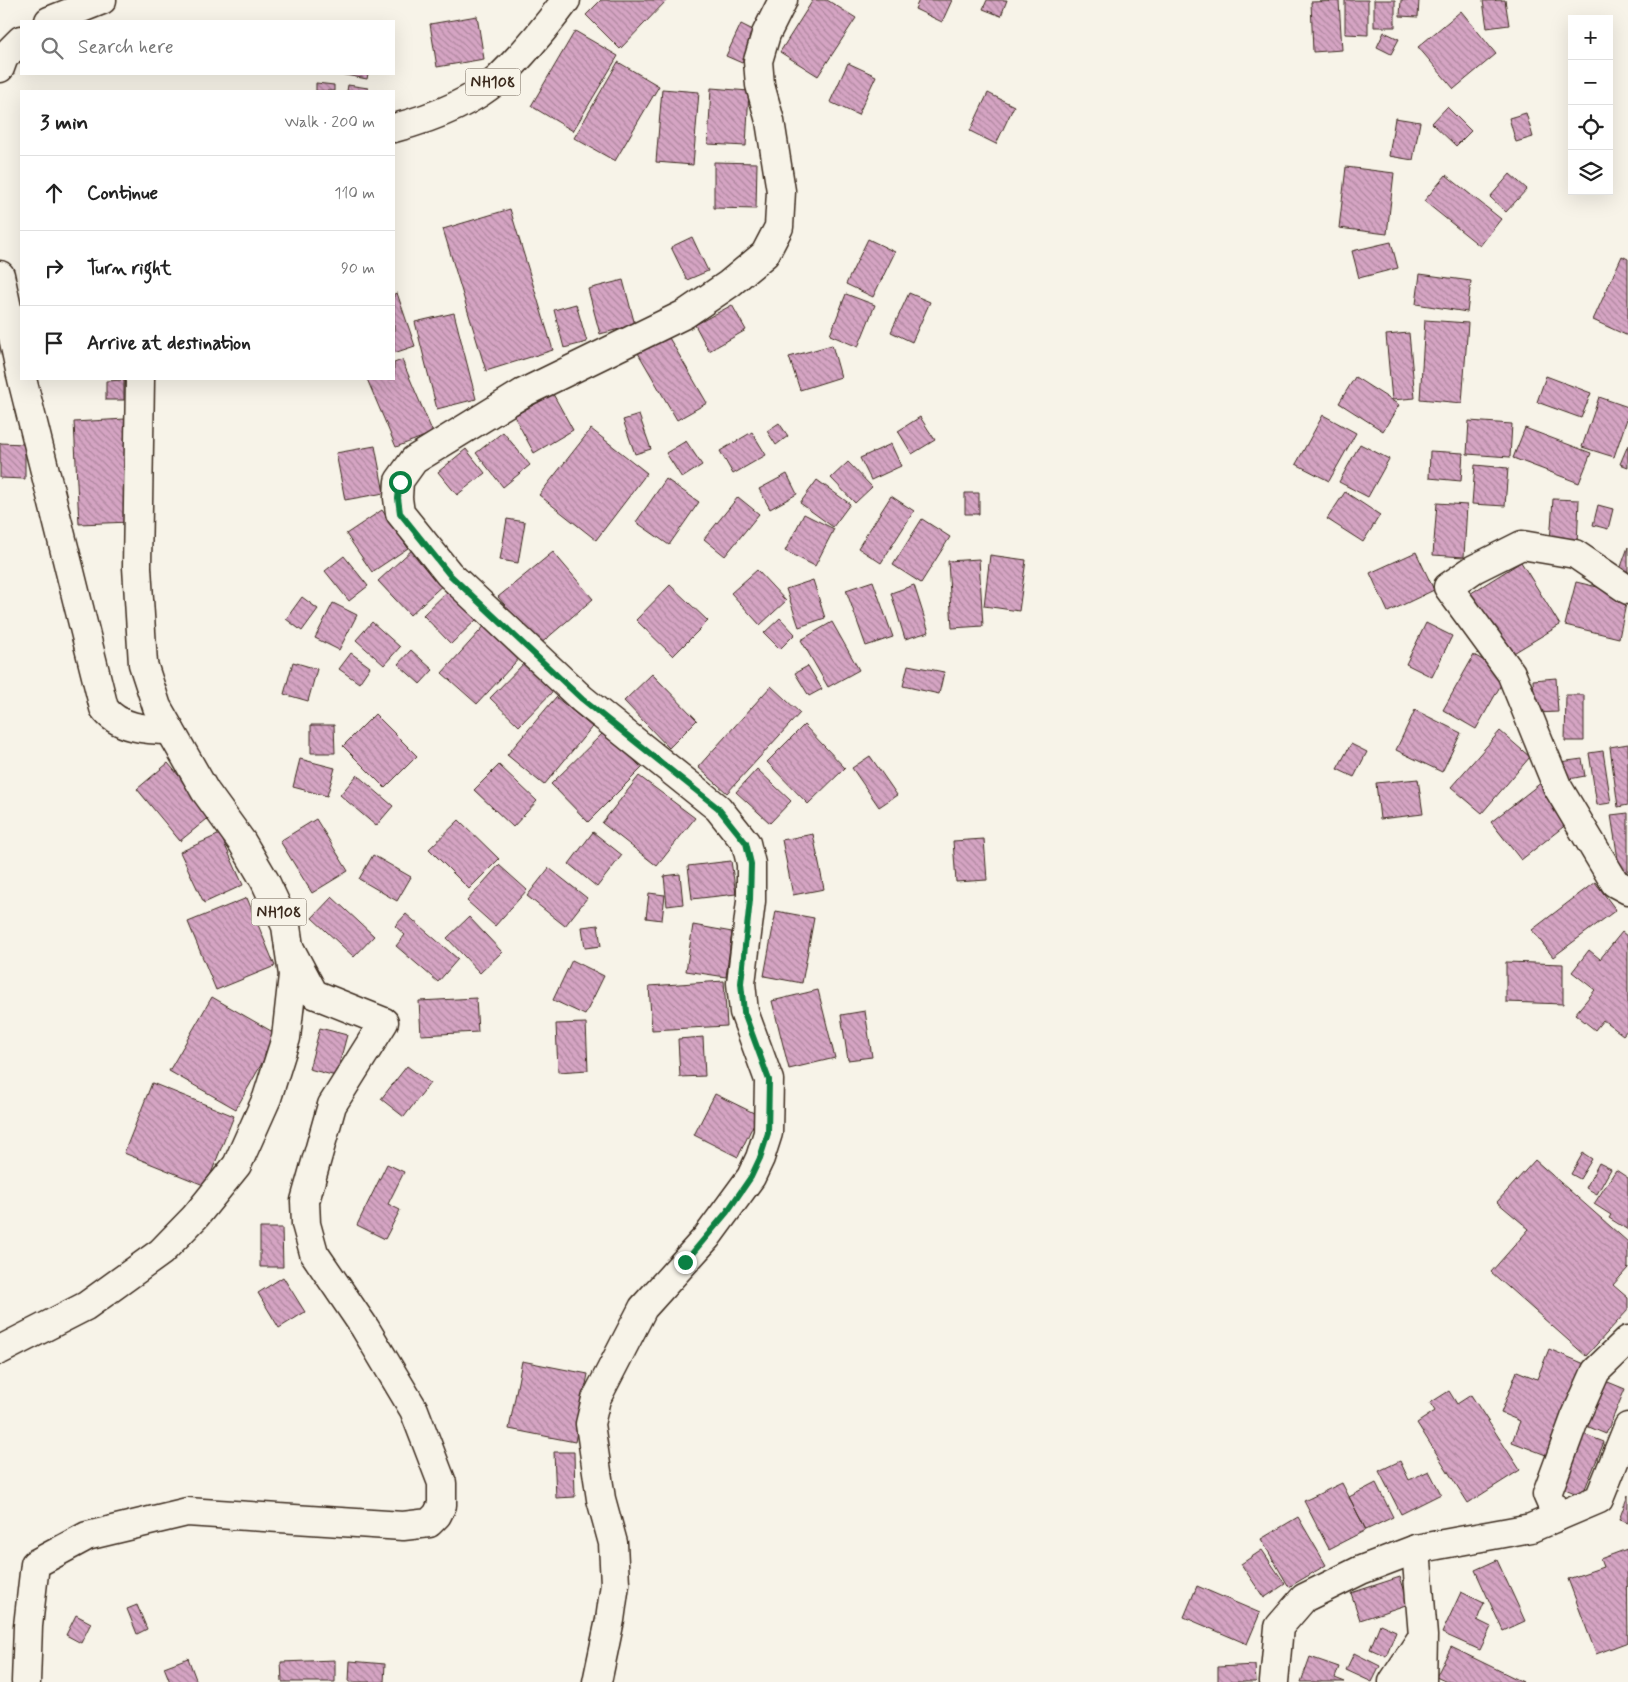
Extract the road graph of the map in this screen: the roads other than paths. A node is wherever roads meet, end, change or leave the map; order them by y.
1 (102, 0) edge
2 (566, 0) edge
3 (783, 0) edge
4 (52, 20) edge
5 (20, 41) edge
6 (0, 68) edge
7 (395, 128) edge
8 (0, 275) edge
9 (20, 368) edge
10 (23, 380) edge
11 (140, 380) edge
12 (1628, 590) edge
13 (170, 730) junction
14 (1628, 890) edge
15 (288, 946) junction
16 (1628, 1340) edge
17 (0, 1350) edge
18 (1628, 1427) edge
19 (1557, 1517) junction
20 (1416, 1549) junction
21 (1423, 1636) junction
22 (26, 1682) edge
23 (597, 1682) edge
24 (1274, 1682) edge
25 (1393, 1682) edge
26 (1422, 1682) edge

1 - 4 main road
2 - 7 main road, NH108
3 - 23 main road
5 - 6 main road
8 - 9 main road
10 - 13 main road
11 - 13 main road, NH108
12 - 14 main road
13 - 15 main road, NH108
15 - 17 main road, NH108
15 - 22 main road
16 - 19 main road
18 - 19 main road
19 - 20 main road
20 - 21 main road
20 - 24 main road
21 - 25 main road
21 - 26 main road

